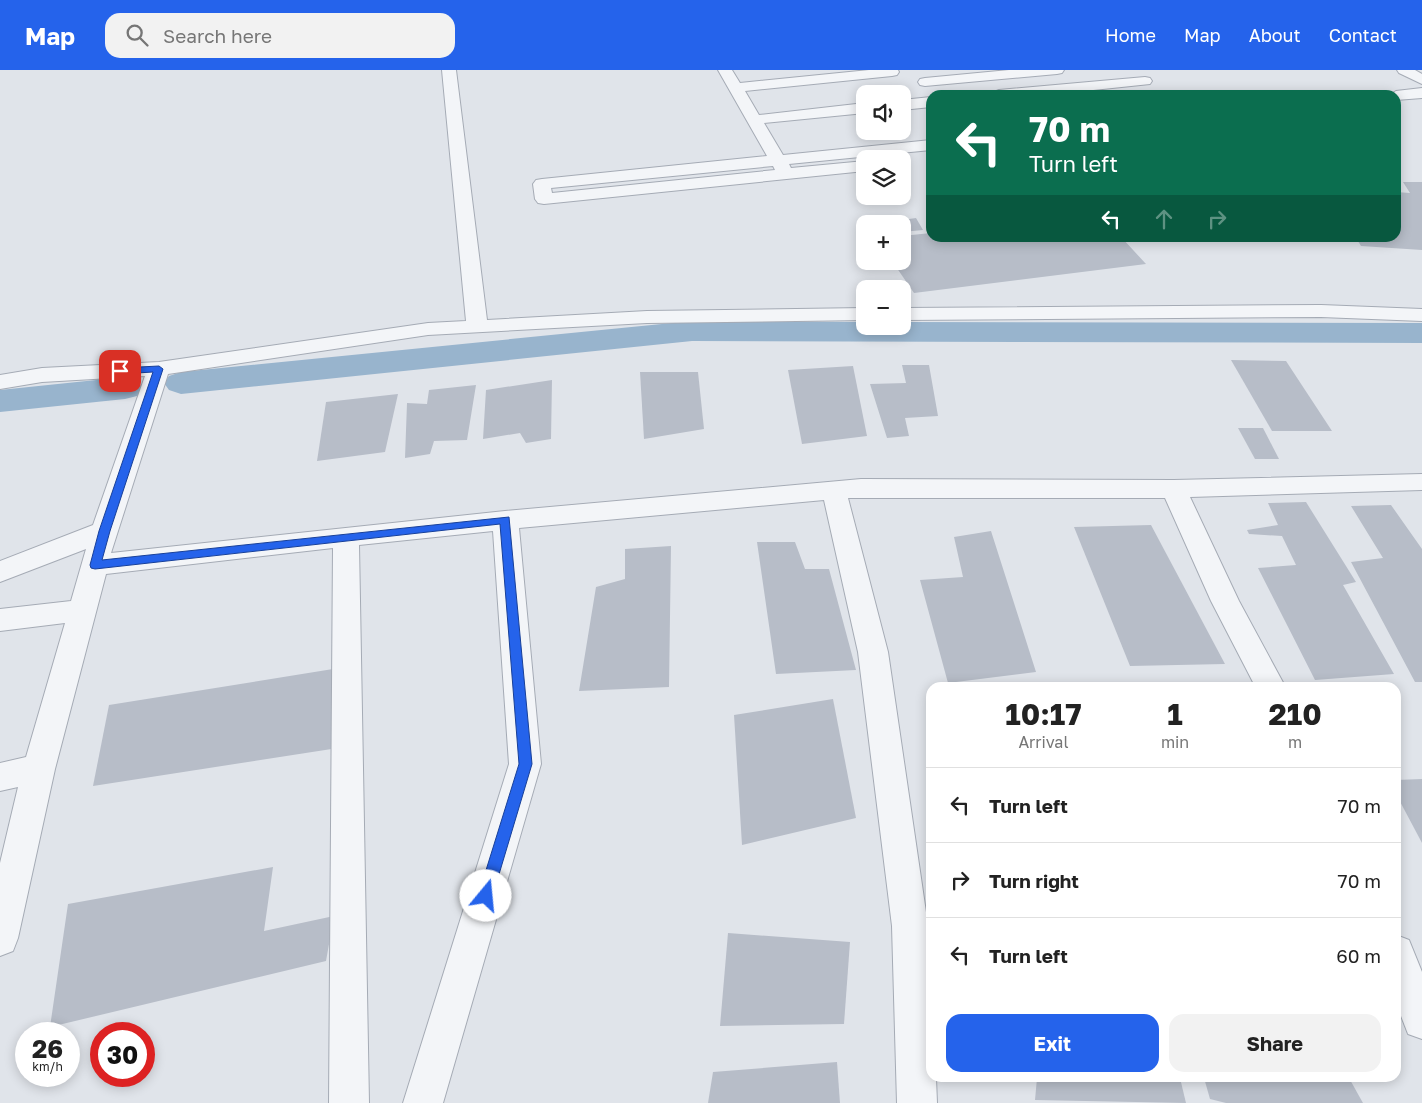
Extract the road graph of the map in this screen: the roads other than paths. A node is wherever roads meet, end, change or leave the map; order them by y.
1 (449, 70) edge
2 (725, 70) edge
3 (1057, 70) edge
4 (1404, 70) edge
5 (889, 71) edge
6 (1148, 75) edge
7 (1422, 80) edge
8 (924, 82) junction
9 (735, 88) junction
10 (953, 90) edge
11 (1036, 90) edge
12 (1140, 90) edge
13 (1422, 93) edge
14 (1401, 95) edge
15 (926, 103) edge
16 (911, 104) edge
17 (856, 109) edge
18 (753, 120) junction
19 (926, 145) edge
20 (926, 160) edge
21 (911, 161) edge
22 (856, 166) edge
23 (783, 167) junction
24 (856, 314) edge
25 (911, 314) edge
26 (1422, 314) edge
27 (478, 326) junction
28 (159, 369) junction
29 (0, 382) edge
30 (1422, 482) edge
31 (1174, 489) junction
32 (834, 490) junction
33 (505, 520) junction
34 (104, 531) junction
35 (346, 538) junction
36 (95, 565) junction
37 (0, 572) edge
38 (83, 610) junction
39 (0, 620) edge
40 (1268, 682) edge
41 (39, 769) junction
42 (0, 777) edge
43 (0, 938) edge
44 (1401, 965) edge
45 (1422, 1020) edge
46 (349, 1103) edge
47 (423, 1103) edge
48 (918, 1103) edge

1 - 27 street
2 - 9 street
3 - 8 street
4 - 7 street
5 - 8 street
5 - 9 street
6 - 11 street
6 - 12 street
8 - 10 street
9 - 18 street
13 - 14 street
15 - 16 street
17 - 18 street
18 - 23 street
19 - 23 street
20 - 21 street
22 - 23 street
23 - 23 street
24 - 27 street
25 - 26 street
27 - 28 street
28 - 29 street
28 - 34 street
30 - 31 street
31 - 32 street
31 - 40 street
32 - 33 street
32 - 48 street
33 - 35 street
33 - 47 street
34 - 36 street
34 - 37 street
35 - 36 street
35 - 46 street
36 - 38 street
38 - 39 street
38 - 41 street
41 - 42 street
41 - 43 street
44 - 45 street

